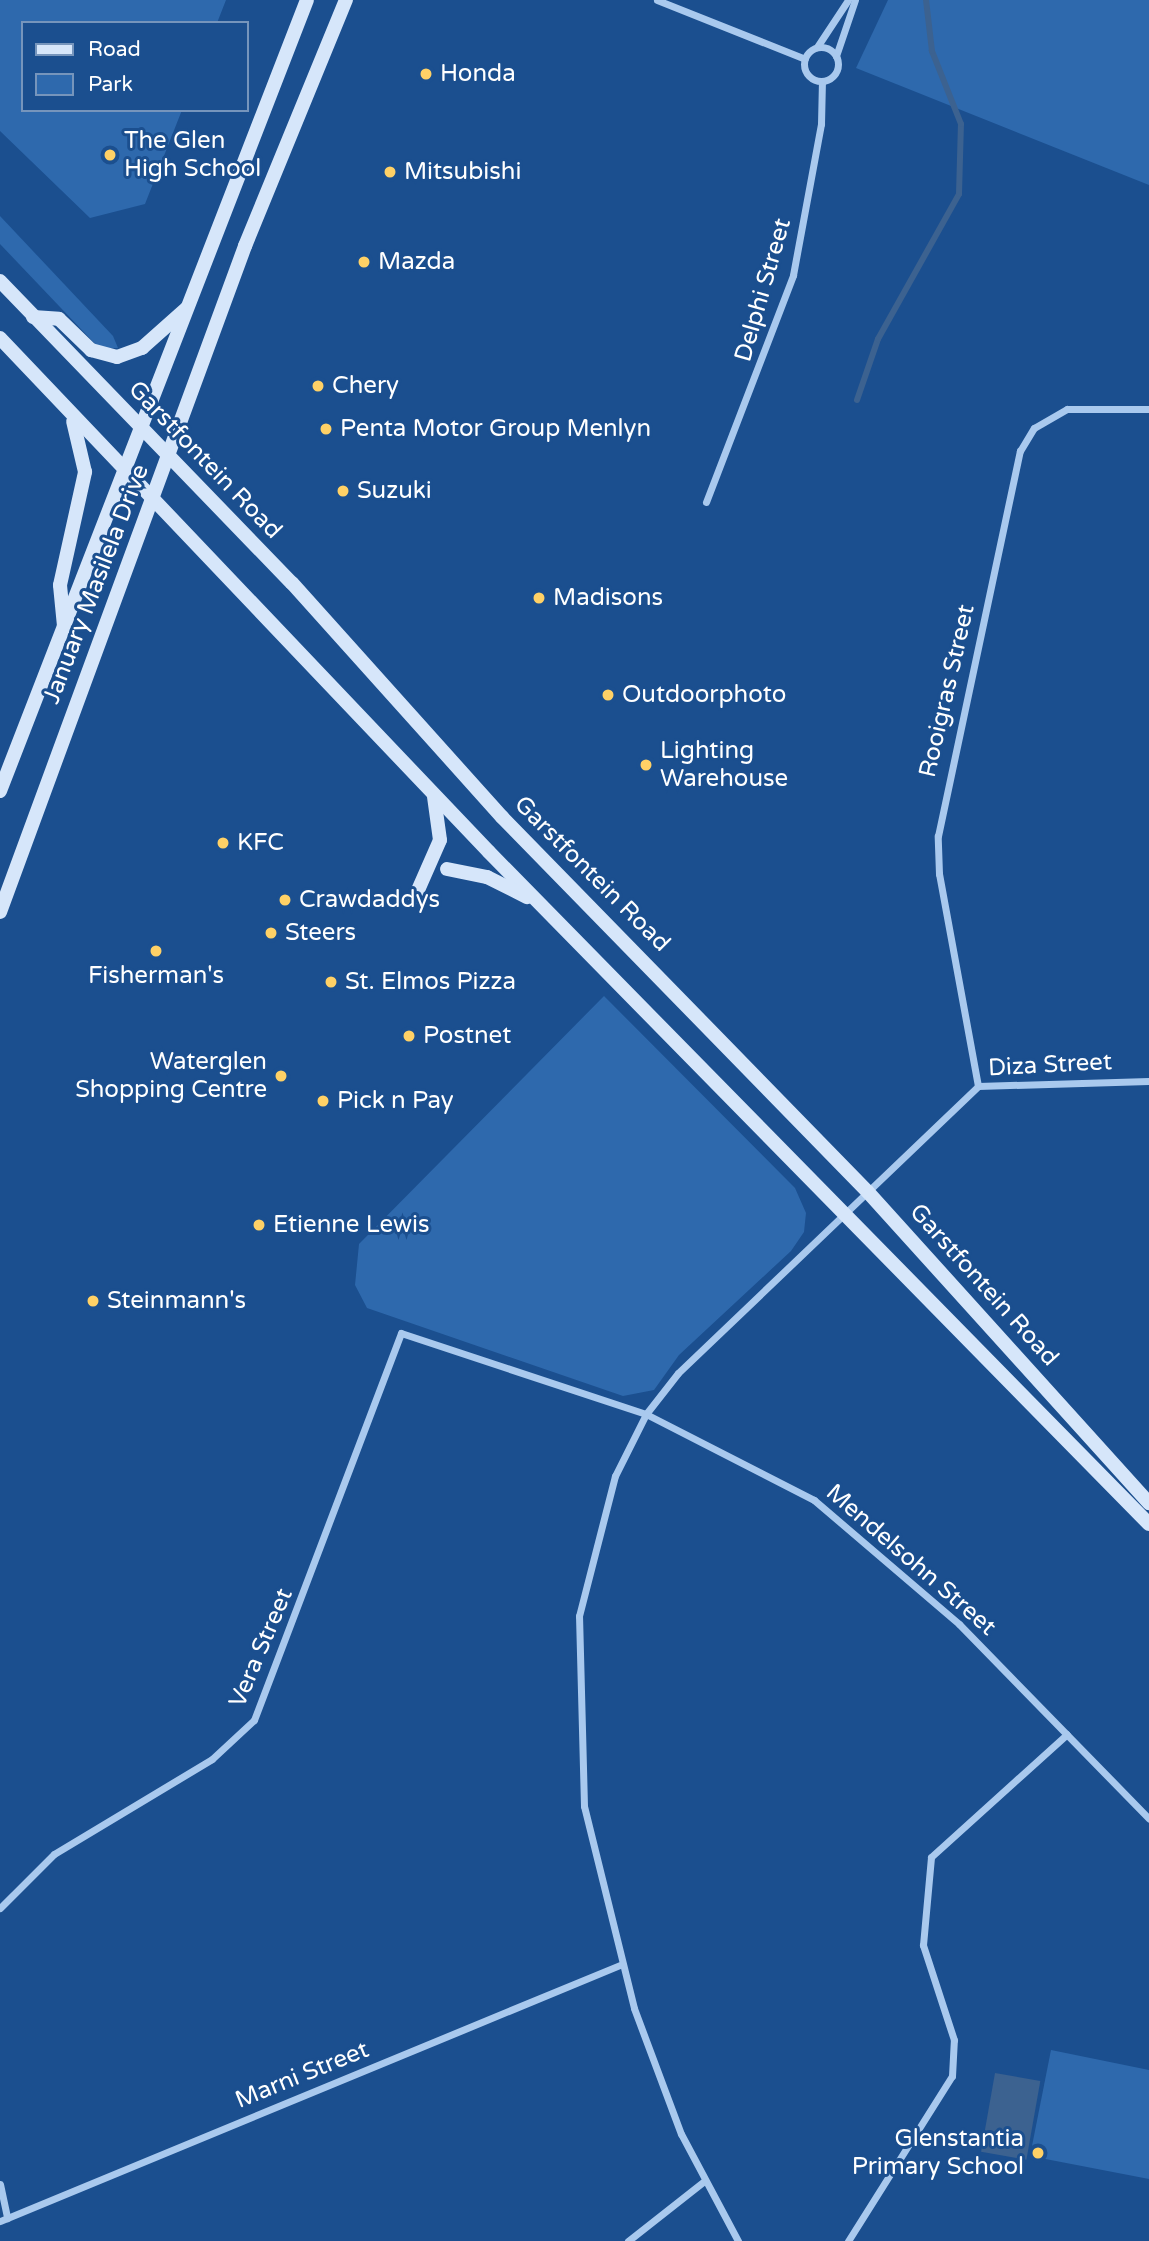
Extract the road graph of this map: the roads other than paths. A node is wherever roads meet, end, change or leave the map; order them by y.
1 (346, 0) edge
2 (657, 0) edge
3 (848, 0) edge
4 (855, 0) edge
5 (307, 1) edge
6 (817, 47) junction
7 (836, 56) junction
8 (805, 59) junction
9 (822, 81) junction
10 (0, 281) edge
11 (186, 309) junction
12 (33, 317) junction
13 (0, 338) edge
14 (1149, 409) edge
15 (72, 418) junction
16 (142, 427) junction
17 (169, 455) junction
18 (126, 471) junction
19 (154, 498) junction
20 (706, 502) dead end
21 (64, 628) junction
22 (428, 784) junction
23 (0, 791) edge
24 (19, 861) junction
25 (447, 869) dead end
26 (0, 876) edge
27 (415, 897) dead end
28 (541, 904) junction
29 (0, 912) edge
30 (1149, 1081) edge
31 (978, 1086) junction
32 (867, 1191) junction
33 (843, 1214) junction
34 (401, 1333) joint
35 (646, 1414) junction
36 (1149, 1503) edge
37 (1149, 1524) edge
38 (1066, 1734) junction
39 (1149, 1819) edge
40 (0, 1908) edge
41 (620, 1965) junction
42 (703, 2182) junction
43 (0, 2184) edge
44 (3, 2219) edge
45 (628, 2241) edge
46 (738, 2241) edge
47 (848, 2241) edge

1 - 17 main road, January Masilela Drive
2 - 8 street
3 - 6 street
4 - 7 street
5 - 11 main road, January Masilela Drive
6 - 7 street
6 - 8 street
7 - 9 street
8 - 9 street
9 - 20 street, Delphi Street
10 - 12 main road, Garstfontein Road
11 - 12 main road
11 - 16 main road, January Masilela Drive
12 - 16 main road, Garstfontein Road
13 - 15 main road, Garstfontein Road
14 - 31 street, Rooigras Street
15 - 18 main road, Garstfontein Road
15 - 21 main road
16 - 17 main road, Garstfontein Road
16 - 18 main road, January Masilela Drive
17 - 19 main road, January Masilela Drive
17 - 32 main road, Garstfontein Road
18 - 19 main road, Garstfontein Road
18 - 21 main road, January Masilela Drive
19 - 22 main road, Garstfontein Road
19 - 24 main road, January Masilela Drive
21 - 23 main road, January Masilela Drive
22 - 27 main road
22 - 28 main road, Garstfontein Road
24 - 26 main road
24 - 29 main road, January Masilela Drive
25 - 28 main road
28 - 33 main road, Garstfontein Road
30 - 31 street, Diza Street
31 - 32 street, Diza Street
32 - 33 street, Diza Street
32 - 36 main road, Garstfontein Road
33 - 35 street, Diza Street
33 - 37 main road, Garstfontein Road
34 - 35 street, Mendelsohn Street
34 - 40 street, Vera Street
35 - 38 street, Mendelsohn Street
35 - 41 street, Diza Street
38 - 39 street, Mendelsohn Street
38 - 47 street
41 - 42 street, Diza Street
41 - 44 street, Marni Street
42 - 45 street
42 - 46 street, Diza Street
43 - 44 street

